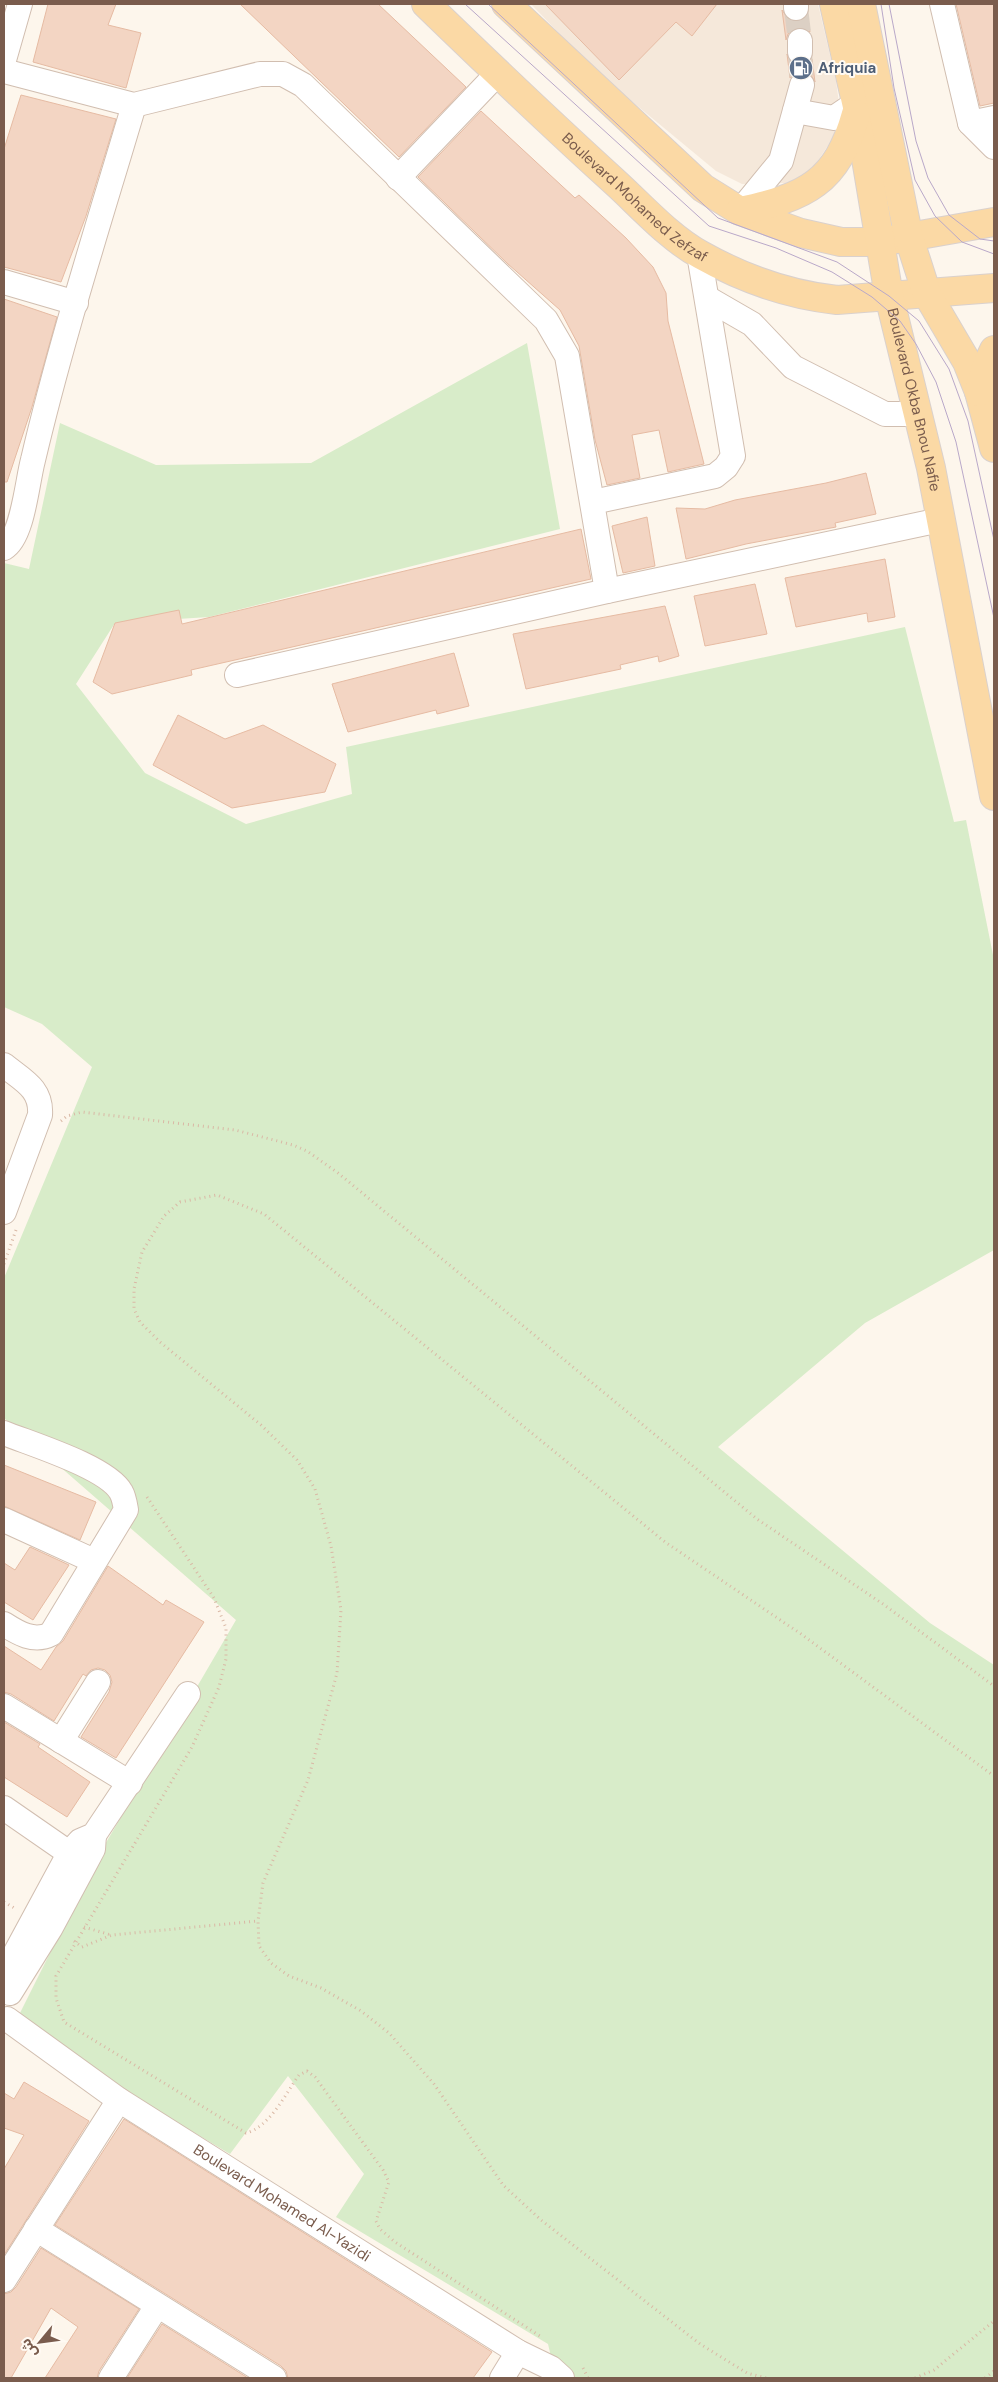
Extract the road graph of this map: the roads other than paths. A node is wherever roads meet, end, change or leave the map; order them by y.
1 (20, 4) edge
2 (426, 4) edge
3 (506, 4) edge
4 (834, 4) edge
5 (861, 4) edge
6 (942, 4) edge
7 (4, 60) edge
8 (4, 71) edge
9 (497, 74) junction
10 (802, 85) tunnel mouth
11 (134, 105) junction
12 (857, 107) junction
13 (795, 112) junction
14 (994, 118) edge
15 (970, 123) junction
16 (994, 147) edge
17 (398, 178) junction
18 (740, 211) junction
19 (994, 222) edge
20 (909, 238) junction
21 (880, 242) junction
22 (699, 254) junction
23 (4, 282) edge
24 (994, 288) edge
25 (927, 294) junction
26 (889, 296) junction
27 (706, 298) junction
28 (837, 300) junction
29 (76, 303) junction
30 (902, 349) junction
31 (994, 350) edge
32 (979, 392) junction
33 (918, 414) junction
34 (994, 448) edge
35 (593, 502) junction
36 (940, 520) junction
37 (4, 548) edge
38 (607, 591) junction
39 (237, 675) dead end
40 (994, 796) edge
41 (4, 1065) edge
42 (10, 1220) edge
43 (4, 1433) edge
44 (4, 1520) edge
45 (94, 1561) junction
46 (4, 1624) edge
47 (98, 1682) dead end
48 (188, 1694) dead end
49 (4, 1706) edge
50 (61, 1741) junction
51 (130, 1783) junction
52 (4, 1808) edge
53 (77, 1858) junction
54 (6, 1985) edge
55 (6, 2020) edge
56 (119, 2100) junction
57 (36, 2229) junction
58 (4, 2280) edge
59 (157, 2306) junction
60 (518, 2352) junction
61 (111, 2378) edge
62 (274, 2378) edge
63 (502, 2378) edge
64 (562, 2378) edge

1 - 7 street
2 - 9 main road, Boulevard Mohamed Zefzaf
3 - 18 main road
4 - 12 main road, Boulevard Okba Bnou Nafie
5 - 20 main road
6 - 15 street
8 - 11 street
9 - 17 street
9 - 22 main road, Boulevard Mohamed Zefzaf
10 - 13 street
11 - 17 street
11 - 29 street
12 - 13 street
12 - 18 main road
12 - 21 main road, Boulevard Okba Bnou Nafie
13 - 18 street
14 - 15 street
15 - 16 street
17 - 35 street
18 - 21 main road
19 - 20 main road
20 - 21 main road
20 - 25 main road
21 - 26 main road, Boulevard Okba Bnou Nafie
22 - 27 street
22 - 28 main road, Boulevard Mohamed Zefzaf
23 - 29 street
24 - 25 main road, Boulevard Mohamed Zefzaf
25 - 26 main road, Boulevard Mohamed Zefzaf
25 - 32 main road
26 - 28 main road, Boulevard Mohamed Zefzaf
26 - 30 main road, Boulevard Okba Bnou Nafie
27 - 33 street
27 - 35 street
28 - 30 main road
29 - 37 street
30 - 33 main road, Boulevard Okba Bnou Nafie
31 - 32 main road
32 - 34 main road
33 - 36 main road, Boulevard Okba Bnou Nafie
35 - 38 street
36 - 38 street
36 - 40 main road, Boulevard Okba Bnou Nafie
38 - 39 street
41 - 42 street
43 - 45 street
44 - 45 street
45 - 46 street
47 - 50 street
48 - 51 street
49 - 50 street
50 - 51 street
51 - 53 street
52 - 53 street
53 - 54 street
53 - 54 street
54 - 55 street
55 - 56 street, Boulevard Mohamed Al-Yazidi
56 - 57 street
56 - 60 street, Boulevard Mohamed Al-Yazidi
57 - 58 street
57 - 59 street
59 - 61 street
59 - 62 street
60 - 63 street
60 - 64 street, Boulevard Mohamed Al-Yazidi

